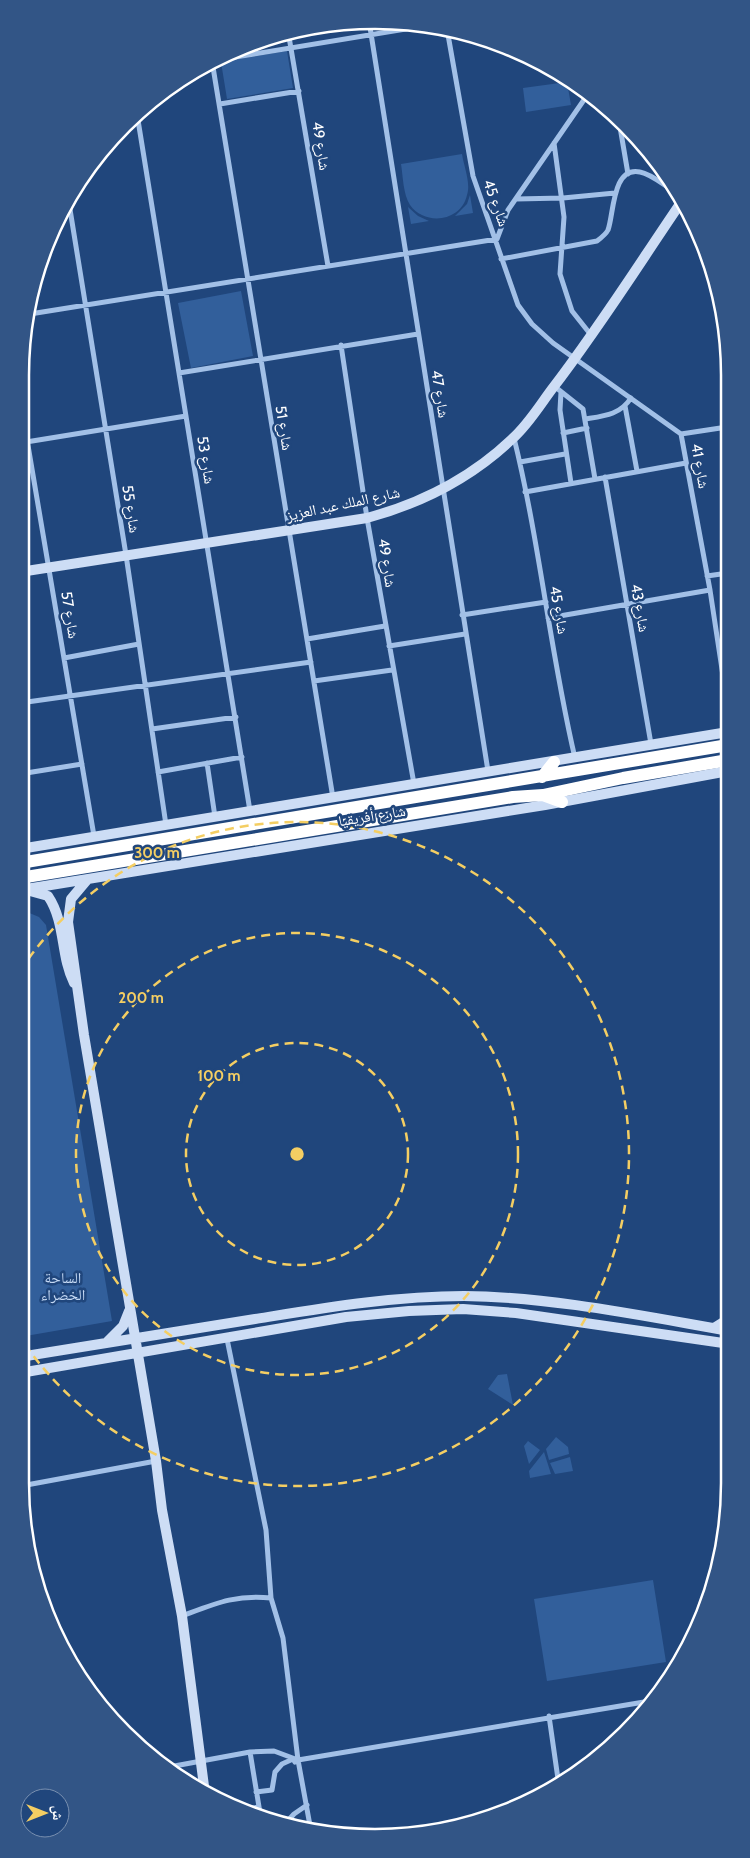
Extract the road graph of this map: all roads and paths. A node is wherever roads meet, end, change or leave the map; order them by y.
1 (370, 29) edge
2 (401, 29) edge
3 (371, 34) junction
4 (448, 36) edge
5 (290, 40) edge
6 (291, 48) junction
7 (238, 57) edge
8 (213, 69) edge
9 (299, 91) junction
10 (584, 99) edge
11 (220, 104) junction
12 (138, 123) edge
13 (621, 131) edge
14 (554, 142) junction
15 (628, 174) junction
16 (665, 186) edge
17 (615, 193) junction
18 (563, 198) junction
19 (516, 199) junction
20 (678, 207) edge
21 (70, 211) edge
22 (497, 239) junction
23 (563, 249) junction
24 (406, 254) junction
25 (501, 259) junction
26 (328, 266) junction
27 (246, 279) junction
28 (166, 293) junction
29 (86, 306) junction
30 (34, 313) edge
31 (418, 334) junction
32 (591, 335) junction
33 (341, 345) junction
34 (576, 358) junction
35 (260, 360) junction
36 (179, 373) junction
37 (558, 389) junction
38 (631, 398) junction
39 (625, 406) junction
40 (186, 416) junction
41 (585, 420) junction
42 (587, 428) junction
43 (721, 428) edge
44 (106, 430) junction
45 (563, 433) junction
46 (681, 434) junction
47 (514, 438) junction
48 (29, 442) edge
49 (29, 453) edge
50 (565, 454) junction
51 (520, 462) junction
52 (686, 463) junction
53 (637, 471) junction
54 (605, 477) junction
55 (595, 479) junction
56 (570, 483) junction
57 (442, 491) junction
58 (526, 492) junction
59 (367, 518) junction
60 (289, 531) junction
61 (207, 542) junction
62 (126, 555) junction
63 (50, 567) junction
64 (29, 570) edge
65 (721, 574) edge
66 (707, 576) junction
67 (710, 590) junction
68 (546, 602) junction
69 (627, 605) junction
70 (462, 615) junction
71 (548, 618) junction
72 (385, 626) junction
73 (466, 634) junction
74 (307, 639) junction
75 (140, 644) junction
76 (389, 646) junction
77 (64, 658) junction
78 (311, 662) junction
79 (721, 663) edge
80 (392, 670) junction
81 (229, 672) junction
82 (314, 681) junction
83 (146, 685) junction
84 (70, 696) junction
85 (29, 702) edge
86 (236, 716) junction
87 (152, 729) junction
88 (721, 733) edge
89 (651, 744) junction
90 (721, 746) edge
91 (242, 757) junction
92 (575, 758) junction
93 (721, 761) edge
94 (554, 762) junction
95 (207, 763) junction
96 (82, 764) junction
97 (488, 771) junction
98 (158, 772) junction
99 (721, 772) edge
100 (29, 773) edge
101 (715, 773) junction
102 (721, 775) edge
103 (542, 777) junction
104 (414, 784) junction
105 (542, 795) junction
106 (333, 799) junction
107 (562, 802) junction
108 (380, 803) junction
109 (250, 811) junction
110 (215, 817) junction
111 (383, 819) junction
112 (166, 825) junction
113 (94, 837) junction
114 (245, 840) junction
115 (29, 848) edge
116 (240, 854) junction
117 (29, 862) edge
118 (87, 880) junction
119 (29, 884) edge
120 (29, 885) edge
121 (29, 889) edge
122 (77, 991) junction
123 (483, 1296) junction
124 (344, 1305) junction
125 (130, 1310) junction
126 (482, 1310) junction
127 (346, 1317) junction
128 (721, 1324) edge
129 (714, 1328) junction
130 (721, 1329) edge
131 (227, 1338) junction
132 (134, 1339) junction
133 (721, 1343) edge
134 (104, 1344) junction
135 (137, 1355) junction
136 (29, 1356) edge
137 (29, 1372) edge
138 (156, 1461) junction
139 (29, 1485) edge
140 (271, 1598) junction
141 (182, 1616) junction
142 (643, 1702) edge
143 (548, 1716) junction
144 (250, 1752) junction
145 (298, 1760) junction
146 (201, 1762) junction
147 (176, 1766) edge
148 (302, 1773) junction
149 (558, 1777) edge
150 (204, 1784) edge
151 (256, 1792) junction
152 (307, 1805) junction
153 (259, 1807) joint
154 (255, 1808) edge
155 (290, 1818) edge
156 (310, 1823) edge

1 - 3 street, شارع 47
2 - 3 street
3 - 6 street
3 - 24 street, شارع 47
4 - 22 street, شارع 45
5 - 6 street, شارع 49
6 - 7 street
6 - 9 street, شارع 49
8 - 11 street, شارع 51
9 - 11 street
9 - 26 street, شارع 49
10 - 14 street
11 - 27 street, شارع 51
12 - 28 street, شارع 53
13 - 15 street
14 - 18 street
14 - 19 street
15 - 16 street
15 - 17 street
17 - 18 street
17 - 23 street
18 - 19 street
18 - 23 street
19 - 22 street
20 - 32 street, شارع الملك عبد العزيز
21 - 29 street, شارع 55
22 - 24 street
22 - 25 street, شارع 45
23 - 25 street
23 - 32 street
24 - 26 street
24 - 31 street, شارع 47
25 - 34 street, شارع 45
26 - 27 street
27 - 28 street
27 - 35 street, شارع 51
28 - 29 street
28 - 36 street, شارع 53
29 - 30 street
29 - 44 street, شارع 55
31 - 33 street
31 - 57 street, شارع 47
32 - 34 street, شارع الملك عبد العزيز
33 - 35 street
33 - 59 street, شارع 49
34 - 37 street, شارع الملك عبد العزيز
34 - 38 street, شارع 45
35 - 36 street
35 - 60 street, شارع 51
36 - 40 street, شارع 53
37 - 41 street
37 - 45 street
37 - 47 street, شارع الملك عبد العزيز
38 - 39 street
38 - 46 street, شارع 45
39 - 41 street
39 - 53 street
40 - 44 street
40 - 61 street, شارع 53
41 - 42 street
42 - 45 street
42 - 55 street
43 - 46 street
44 - 48 street
44 - 62 street, شارع 55
45 - 50 street
46 - 52 street, شارع 41
47 - 51 street, شارع 45
47 - 57 street, شارع الملك عبد العزيز
49 - 63 street, شارع 57
50 - 51 street
50 - 56 street
51 - 58 street, شارع 45
52 - 53 street
52 - 66 street, شارع 41
53 - 54 street
54 - 55 street
54 - 69 street, شارع 43
55 - 56 street
56 - 58 street
57 - 59 street, شارع الملك عبد العزيز
57 - 70 street, شارع 47
58 - 68 street, شارع 45
59 - 60 street, شارع الملك عبد العزيز
59 - 72 street, شارع 49
60 - 61 street, شارع الملك عبد العزيز
60 - 74 street, شارع 51
61 - 62 street, شارع الملك عبد العزيز
61 - 81 street, شارع 53
62 - 63 street, شارع الملك عبد العزيز
62 - 75 street, شارع 55
63 - 64 street, شارع الملك عبد العزيز
63 - 77 street, شارع 57
65 - 66 street
66 - 67 street, شارع 41
67 - 69 street
67 - 79 street, شارع 41
68 - 70 street
68 - 71 street, شارع 45
69 - 71 street
69 - 89 street, شارع 43
70 - 73 street, شارع 47
71 - 92 street, شارع 45
72 - 74 street
72 - 76 street, شارع 49
73 - 76 street
73 - 97 street, شارع 47
74 - 78 street, شارع 51
75 - 77 street
75 - 83 street, شارع 55
76 - 80 street, شارع 49
77 - 84 street, شارع 57
78 - 81 street
78 - 82 street, شارع 51
80 - 82 street
80 - 104 street, شارع 49
81 - 83 street
81 - 86 street, شارع 53
82 - 106 street, شارع 51
83 - 84 street
83 - 87 street, شارع 55
84 - 85 street
84 - 96 street, شارع 57
86 - 87 street
86 - 91 street, شارع 53
87 - 98 street, شارع 55
88 - 89 street, شارع أفريقيا
89 - 92 street, شارع أفريقيا
90 - 103 highway, شارع أفريقيا
91 - 95 street
91 - 109 street, شارع 53
92 - 94 street, شارع أفريقيا
93 - 105 highway, شارع أفريقيا
94 - 97 street, شارع أفريقيا
94 - 103 highway
95 - 98 street
95 - 110 street
96 - 100 street
96 - 113 street, شارع 57
97 - 104 street, شارع أفريقيا
98 - 112 street, شارع 55
99 - 101 street, شارع أفريقيا
101 - 102 street
101 - 107 street, شارع أفريقيا
103 - 108 highway, شارع أفريقيا
104 - 106 street, شارع أفريقيا
105 - 107 highway
105 - 111 highway, شارع أفريقيا
106 - 109 street, شارع أفريقيا
107 - 116 street, شارع أفريقيا
108 - 111 highway
108 - 117 highway, شارع أفريقيا
109 - 110 street, شارع أفريقيا
110 - 112 street, شارع أفريقيا
111 - 114 highway, شارع أفريقيا
112 - 113 street, شارع أفريقيا
113 - 115 street, شارع أفريقيا
114 - 116 highway
114 - 119 highway, شارع أفريقيا
116 - 118 street, شارع أفريقيا
118 - 120 street, شارع أفريقيا
118 - 122 street
121 - 122 street
122 - 125 street
123 - 124 street
123 - 126 street
123 - 129 street
124 - 127 street
124 - 132 street
125 - 132 street
125 - 134 street
126 - 127 street
126 - 133 street
127 - 131 street
128 - 129 street
129 - 130 street
131 - 135 street
131 - 140 street
132 - 134 street
132 - 135 street
134 - 136 street
135 - 137 street
135 - 138 street
138 - 139 street
138 - 141 street
140 - 141 street
140 - 145 street
141 - 146 street
142 - 143 street
143 - 145 street
143 - 149 street
144 - 145 street
144 - 146 street
144 - 151 street
145 - 148 street
146 - 147 street
146 - 150 street
148 - 151 street
148 - 152 street
151 - 153 street
152 - 155 street
152 - 156 street
153 - 154 street

